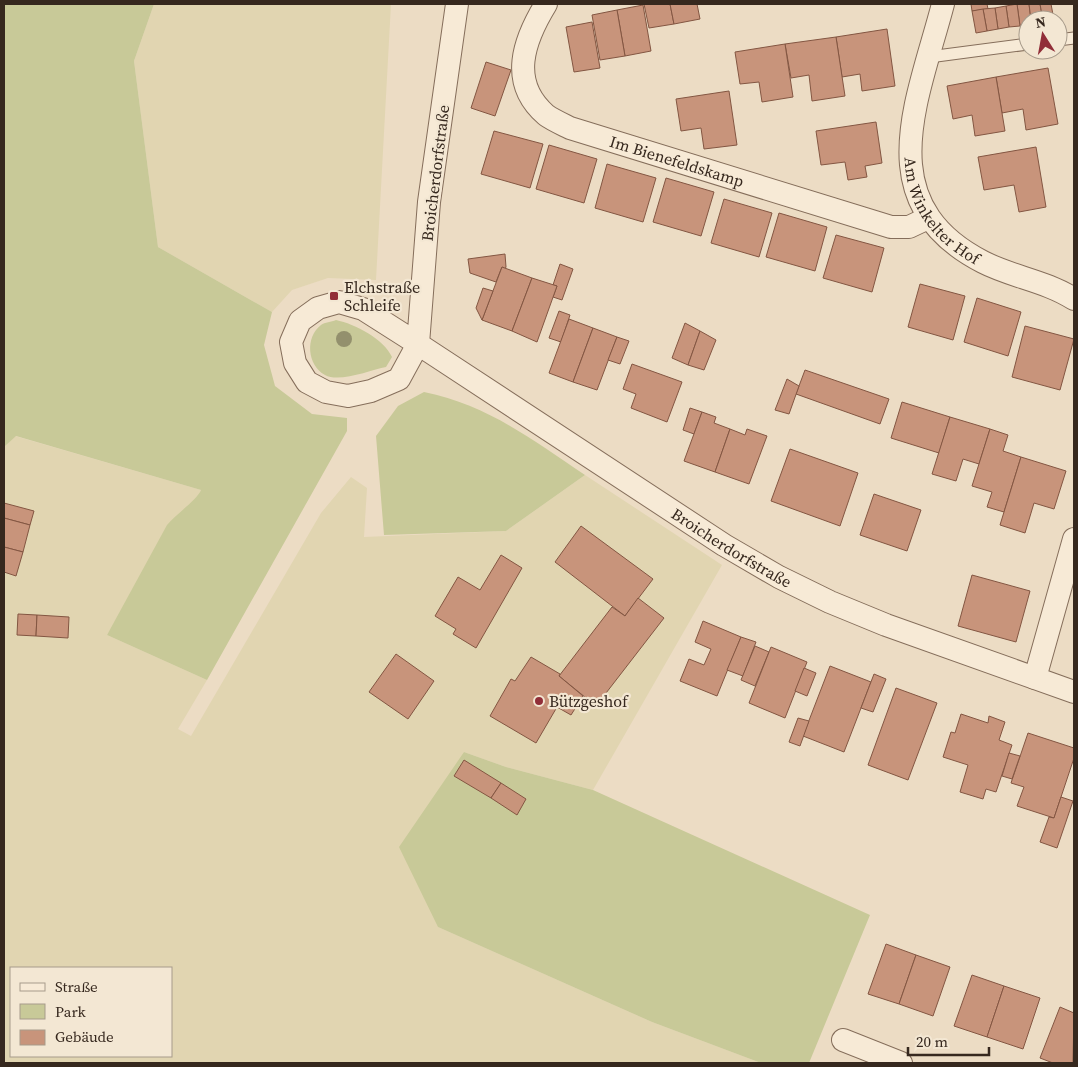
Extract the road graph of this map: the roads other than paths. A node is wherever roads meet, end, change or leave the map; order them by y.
1 (457, 4) edge
2 (546, 4) edge
3 (943, 4) edge
4 (1018, 45) edge
5 (929, 57) junction
6 (928, 218) junction
7 (1074, 299) edge
8 (418, 344) junction
9 (1074, 539) edge
10 (1035, 678) junction
11 (1074, 692) edge
12 (843, 1040) dead end
13 (900, 1063) edge

1 - 8 street, Broicherdorfstraße
2 - 6 street, Im Bienefeldskamp
3 - 5 street, Am Winkelter Hof
4 - 5 lane
5 - 6 street, Am Winkelter Hof
6 - 7 street, Am Winkelter Hof
8 - 8 street, Broicherdorfstraße
8 - 10 street, Broicherdorfstraße
9 - 10 street
10 - 11 street, Broicherdorfstraße
12 - 13 street

